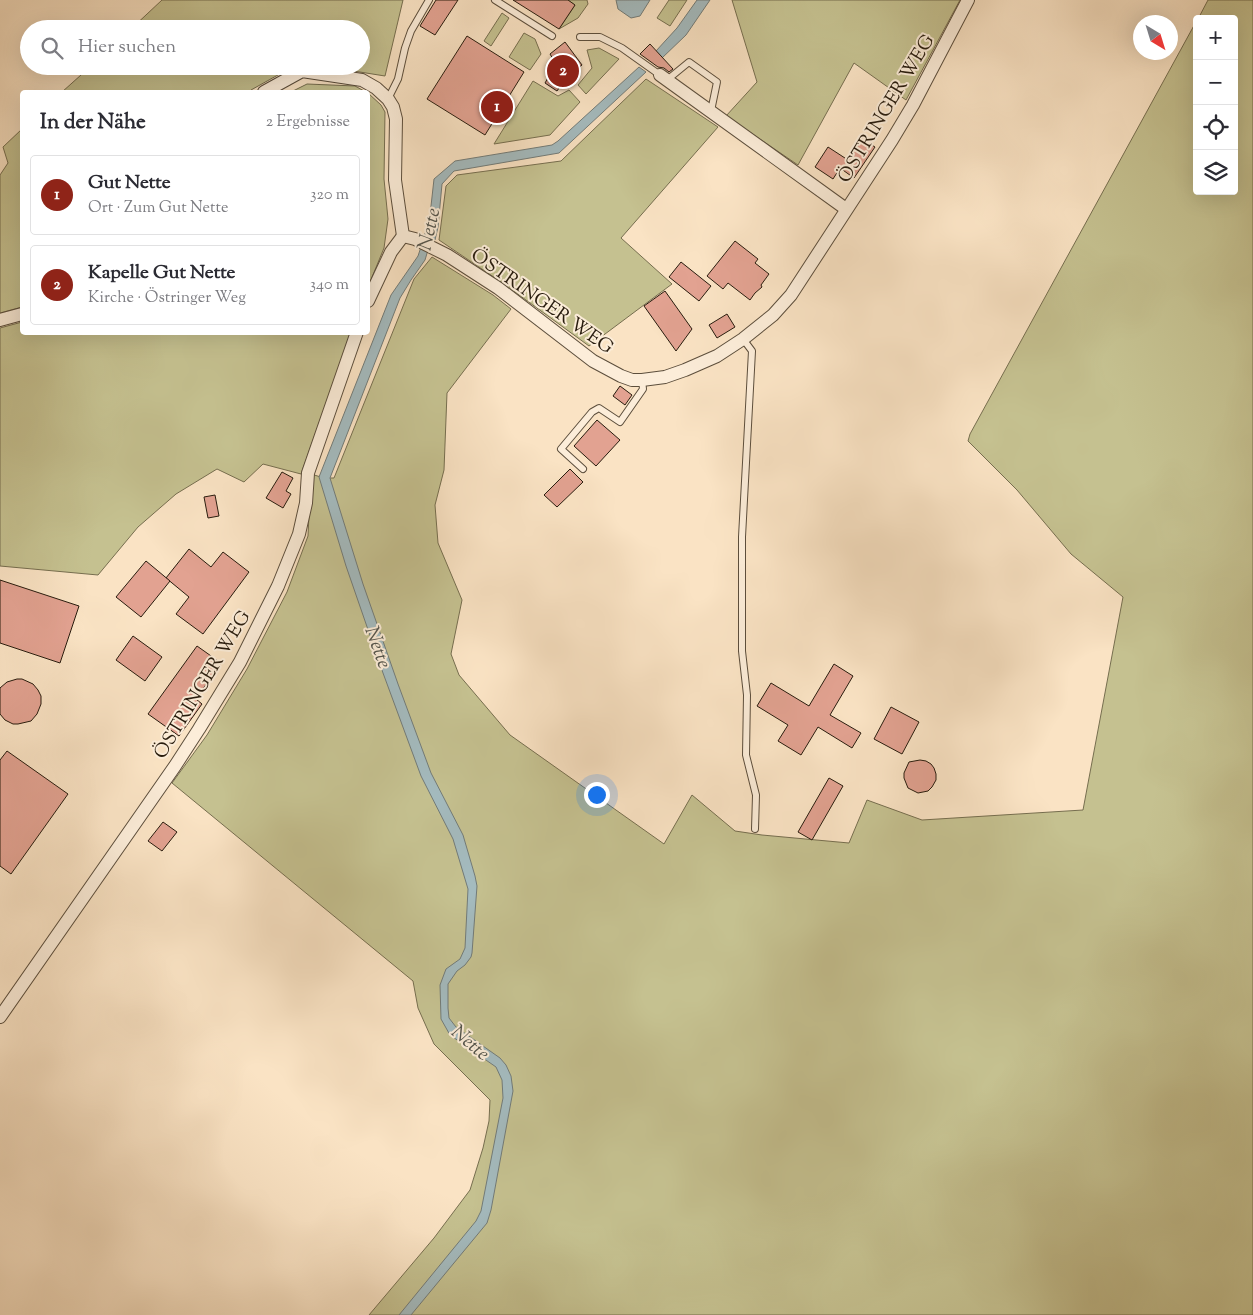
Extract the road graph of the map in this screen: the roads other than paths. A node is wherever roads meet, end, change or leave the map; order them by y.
1 (429, 0) edge
2 (495, 0) edge
3 (968, 0) edge
4 (552, 36) dead end
5 (580, 36) dead end
6 (295, 75) edge
7 (329, 75) edge
8 (664, 77) junction
9 (268, 90) edge
10 (388, 99) junction
11 (711, 112) junction
12 (846, 209) junction
13 (409, 238) junction
14 (370, 297) edge
15 (20, 315) edge
16 (0, 320) edge
17 (355, 335) edge
18 (743, 339) junction
19 (642, 380) junction
20 (583, 469) dead end
21 (755, 829) dead end
22 (0, 1017) edge

1 - 10 lane
2 - 4 lane
3 - 12 street, ÖSTRINGER WEG
5 - 8 lane, ÖSTRINGER WEG
6 - 9 street
7 - 10 street
8 - 11 street, ÖSTRINGER WEG
8 - 11 lane
10 - 13 street
11 - 12 street, ÖSTRINGER WEG
12 - 18 street, ÖSTRINGER WEG
13 - 14 street
13 - 19 street, ÖSTRINGER WEG
15 - 16 street
17 - 22 street, ÖSTRINGER WEG
18 - 19 street, ÖSTRINGER WEG
18 - 21 lane
19 - 20 lane

